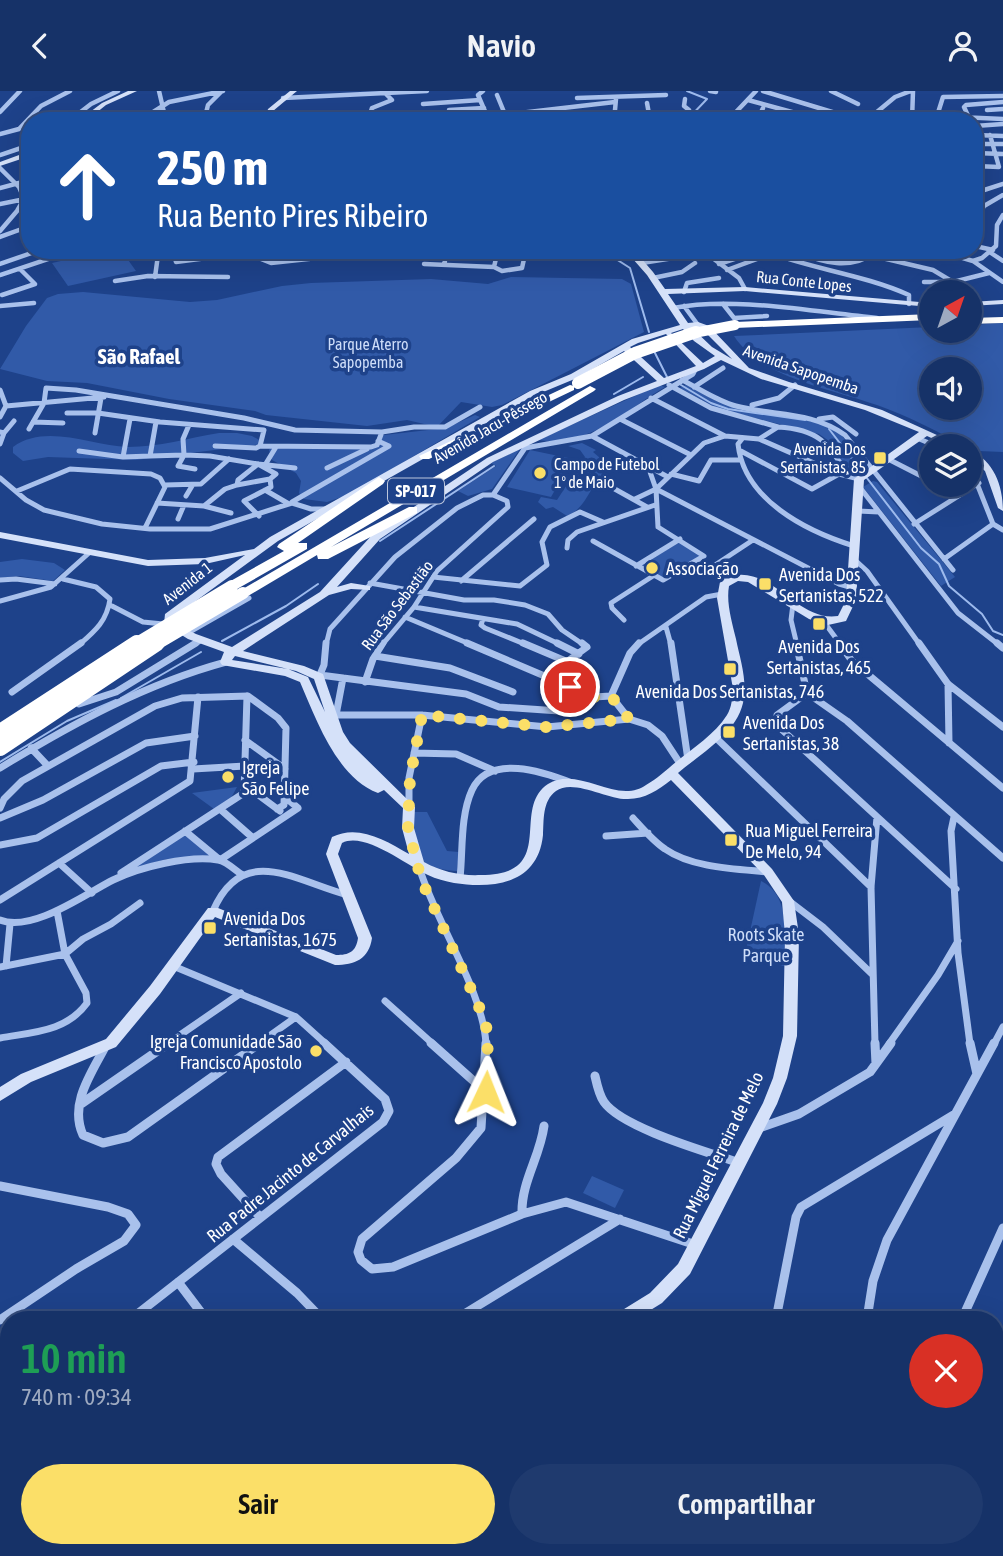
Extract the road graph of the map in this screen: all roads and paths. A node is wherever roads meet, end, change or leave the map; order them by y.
1 (25, 91) edge
2 (70, 91) edge
3 (118, 91) edge
4 (135, 91) edge
5 (159, 91) edge
6 (223, 91) edge
7 (294, 91) edge
8 (427, 91) edge
9 (483, 91) edge
10 (710, 91) edge
11 (756, 91) edge
12 (763, 91) edge
13 (831, 91) edge
14 (912, 91) edge
15 (19, 92) edge
16 (716, 92) edge
17 (385, 93) junction
18 (617, 93) edge
19 (497, 95) dead end
20 (666, 95) dead end
21 (1003, 96) edge
22 (479, 97) junction
23 (283, 98) junction
24 (577, 98) dead end
25 (685, 99) dead end
26 (748, 100) junction
27 (1003, 102) edge
28 (615, 103) junction
29 (647, 103) dead end
30 (423, 104) dead end
31 (858, 104) dead end
32 (162, 105) junction
33 (484, 108) junction
34 (763, 108) dead end
35 (818, 108) junction
36 (1003, 109) edge
37 (449, 110) dead end
38 (987, 110) dead end
39 (0, 112) edge
40 (34, 112) edge
41 (81, 112) edge
42 (93, 112) edge
43 (152, 112) edge
44 (164, 112) edge
45 (206, 112) edge
46 (270, 112) edge
47 (371, 112) edge
48 (486, 112) edge
49 (505, 112) edge
50 (519, 112) edge
51 (544, 112) edge
52 (614, 112) edge
53 (648, 112) edge
54 (687, 112) edge
55 (736, 112) edge
56 (761, 112) edge
57 (788, 112) edge
58 (817, 112) edge
59 (832, 112) edge
60 (876, 112) edge
61 (912, 112) edge
62 (938, 112) edge
63 (966, 112) edge
64 (983, 119) edge
65 (1003, 119) edge
66 (21, 124) edge
67 (1003, 124) edge
68 (983, 129) edge
69 (0, 133) edge
70 (983, 133) edge
71 (990, 135) junction
72 (1003, 135) edge
73 (983, 144) edge
74 (993, 144) junction
75 (1003, 144) edge
76 (21, 148) edge
77 (983, 153) edge
78 (996, 154) junction
79 (1003, 154) edge
80 (0, 155) edge
81 (21, 157) edge
82 (0, 166) edge
83 (983, 166) edge
84 (21, 183) edge
85 (17, 184) junction
86 (1003, 184) edge
87 (0, 188) edge
88 (21, 188) edge
89 (983, 190) edge
90 (1003, 195) edge
91 (21, 200) edge
92 (0, 204) edge
93 (21, 207) edge
94 (983, 209) edge
95 (1003, 215) edge
96 (21, 229) edge
97 (0, 230) edge
98 (1000, 233) edge
99 (0, 237) edge
100 (983, 248) edge
101 (992, 251) junction
102 (983, 256) edge
103 (21, 257) edge
104 (51, 259) edge
105 (159, 259) edge
106 (174, 259) edge
107 (198, 259) edge
108 (264, 259) edge
109 (299, 259) edge
110 (445, 259) edge
111 (496, 259) edge
112 (523, 259) edge
113 (638, 259) edge
114 (667, 259) edge
115 (713, 259) edge
116 (734, 259) edge
117 (757, 259) edge
118 (784, 259) edge
119 (817, 259) edge
120 (865, 259) edge
121 (885, 259) edge
122 (966, 259) edge
123 (977, 259) edge
124 (973, 261) junction
125 (1003, 261) edge
126 (642, 263) junction
127 (695, 263) dead end
128 (0, 264) edge
129 (424, 264) dead end
130 (719, 264) junction
131 (444, 265) junction
132 (494, 267) junction
133 (21, 270) junction
134 (727, 270) junction
135 (989, 273) junction
136 (0, 275) edge
137 (155, 277) junction
138 (228, 277) dead end
139 (653, 278) junction
140 (719, 278) dead end
141 (950, 280) edge
142 (961, 280) edge
143 (115, 281) dead end
144 (1003, 282) edge
145 (744, 289) junction
146 (684, 292) junction
147 (667, 294) junction
148 (2, 295) dead end
149 (1003, 301) edge
150 (34, 303) dead end
151 (982, 303) edge
152 (723, 304) junction
153 (909, 304) junction
154 (919, 304) edge
155 (0, 306) edge
156 (684, 306) junction
157 (673, 309) junction
158 (766, 309) junction
159 (1003, 314) edge
160 (982, 315) edge
161 (919, 317) edge
162 (881, 319) junction
163 (767, 320) junction
164 (1003, 320) edge
165 (982, 321) edge
166 (919, 323) edge
167 (698, 325) junction
168 (685, 327) junction
169 (736, 329) junction
170 (656, 335) junction
171 (624, 346) junction
172 (720, 357) junction
173 (698, 368) junction
174 (723, 368) dead end
175 (746, 368) junction
176 (673, 382) junction
177 (795, 385) junction
178 (582, 387) junction
179 (694, 387) junction
180 (0, 390) edge
181 (104, 397) junction
182 (651, 398) junction
183 (71, 402) junction
184 (44, 404) junction
185 (752, 405) dead end
186 (6, 406) junction
187 (480, 407) dead end
188 (67, 413) junction
189 (98, 414) junction
190 (0, 417) edge
191 (130, 418) junction
192 (622, 419) junction
193 (818, 419) junction
194 (14, 421) dead end
195 (33, 422) junction
196 (156, 422) junction
197 (267, 422) junction
198 (64, 423) junction
199 (189, 425) junction
200 (778, 427) junction
201 (29, 429) dead end
202 (264, 430) junction
203 (61, 431) dead end
204 (382, 432) junction
205 (2, 433) edge
206 (95, 433) dead end
207 (856, 434) dead end
208 (920, 434) edge
209 (592, 436) junction
210 (725, 436) junction
211 (919, 437) edge
212 (742, 439) junction
213 (759, 439) junction
214 (378, 441) junction
215 (0, 444) edge
216 (215, 446) dead end
217 (260, 446) junction
218 (276, 447) junction
219 (371, 447) junction
220 (739, 450) junction
221 (79, 451) dead end
222 (689, 454) junction
223 (184, 455) junction
224 (150, 456) junction
225 (425, 456) junction
226 (123, 457) junction
227 (229, 459) junction
228 (888, 459) junction
229 (490, 460) junction
230 (741, 460) junction
231 (982, 464) edge
232 (261, 465) junction
233 (295, 468) dead end
234 (327, 468) dead end
235 (195, 469) dead end
236 (649, 469) junction
237 (839, 474) junction
238 (669, 475) junction
239 (919, 475) edge
240 (861, 477) junction
241 (0, 478) edge
242 (270, 479) junction
243 (379, 481) junction
244 (604, 483) dead end
245 (164, 485) junction
246 (237, 485) junction
247 (192, 486) junction
248 (656, 489) junction
249 (265, 490) junction
250 (17, 491) junction
251 (982, 491) edge
252 (493, 495) junction
253 (186, 496) dead end
254 (956, 497) edge
255 (635, 499) junction
256 (157, 503) junction
257 (291, 503) junction
258 (184, 505) junction
259 (655, 505) junction
260 (204, 506) junction
261 (648, 507) junction
262 (1003, 508) edge
263 (413, 510) junction
264 (858, 511) junction
265 (880, 512) junction
266 (231, 513) dead end
267 (311, 514) junction
268 (259, 516) junction
269 (177, 519) dead end
270 (534, 519) dead end
271 (603, 522) junction
272 (914, 524) junction
273 (993, 524) junction
274 (145, 529) junction
275 (1003, 530) edge
276 (0, 535) edge
277 (680, 539) junction
278 (753, 540) junction
279 (593, 541) dead end
280 (854, 546) junction
281 (567, 548) dead end
282 (89, 552) junction
283 (237, 559) junction
284 (944, 559) junction
285 (695, 562) junction
286 (853, 563) junction
287 (636, 566) junction
288 (709, 569) junction
289 (344, 571) junction
290 (953, 571) dead end
291 (653, 576) junction
292 (433, 577) junction
293 (255, 579) junction
294 (0, 580) edge
295 (728, 580) junction
296 (60, 581) junction
297 (460, 581) junction
298 (365, 586) junction
299 (849, 587) junction
300 (241, 592) junction
301 (423, 593) junction
302 (324, 594) junction
303 (722, 594) junction
304 (0, 601) edge
305 (793, 604) junction
306 (112, 606) junction
307 (414, 607) junction
308 (405, 617) junction
309 (483, 619) junction
310 (624, 620) dead end
311 (824, 622) junction
312 (169, 624) junction
313 (666, 627) junction
314 (186, 634) junction
315 (202, 640) junction
316 (1003, 648) edge
317 (579, 654) junction
318 (229, 656) junction
319 (375, 656) junction
320 (568, 661) junction
321 (320, 676) junction
322 (547, 677) junction
323 (343, 678) junction
324 (365, 682) junction
325 (948, 684) junction
326 (12, 692) dead end
327 (513, 692) dead end
328 (807, 693) junction
329 (247, 696) junction
330 (611, 696) junction
331 (198, 697) junction
332 (594, 697) junction
333 (79, 704) dead end
334 (330, 715) junction
335 (422, 715) junction
336 (629, 719) junction
337 (1003, 727) edge
338 (0, 732) edge
339 (195, 736) junction
340 (715, 737) junction
341 (245, 740) junction
342 (667, 741) junction
343 (683, 742) junction
344 (949, 744) junction
345 (0, 748) edge
346 (31, 748) junction
347 (414, 753) junction
348 (47, 765) junction
349 (193, 765) junction
350 (245, 766) junction
351 (680, 766) junction
352 (0, 768) edge
353 (285, 769) junction
354 (495, 771) junction
355 (573, 783) junction
356 (245, 785) junction
357 (1003, 788) edge
358 (285, 797) junction
359 (0, 808) edge
360 (220, 809) junction
361 (277, 809) junction
362 (408, 810) junction
363 (286, 816) junction
364 (877, 817) junction
365 (954, 817) junction
366 (0, 818) edge
367 (633, 818) dead end
368 (185, 831) junction
369 (648, 833) junction
370 (606, 837) dead end
371 (253, 838) junction
372 (0, 845) edge
373 (1003, 858) edge
374 (220, 860) junction
375 (59, 863) junction
376 (419, 867) junction
377 (768, 872) junction
378 (241, 874) junction
379 (460, 878) junction
380 (115, 879) junction
381 (872, 887) junction
382 (956, 889) junction
383 (92, 893) junction
384 (348, 895) junction
385 (0, 900) edge
386 (788, 901) junction
387 (140, 903) dead end
388 (57, 911) junction
389 (213, 911) junction
390 (0, 920) edge
391 (10, 924) junction
392 (958, 941) junction
393 (65, 954) junction
394 (173, 966) junction
395 (3, 967) edge
396 (873, 975) junction
397 (241, 993) junction
398 (385, 1001) dead end
399 (296, 1017) junction
400 (1003, 1027) edge
401 (0, 1038) edge
402 (105, 1047) junction
403 (346, 1062) junction
404 (876, 1065) junction
405 (977, 1074) junction
406 (595, 1076) dead end
407 (486, 1092) junction
408 (0, 1095) edge
409 (770, 1104) junction
410 (78, 1106) junction
411 (956, 1114) junction
412 (780, 1121) junction
413 (544, 1126) dead end
414 (757, 1128) junction
415 (740, 1163) junction
416 (0, 1186) edge
417 (522, 1214) junction
418 (260, 1217) junction
419 (620, 1219) junction
420 (1003, 1228) edge
421 (233, 1239) junction
422 (697, 1245) junction
423 (178, 1282) junction
424 (13, 1311) edge
425 (141, 1311) edge
426 (200, 1311) edge
427 (314, 1311) edge
428 (469, 1311) edge
429 (634, 1311) edge
430 (778, 1311) edge
431 (869, 1311) edge
432 (966, 1311) edge

1 - 15 street
2 - 40 street
3 - 41 street
4 - 42 main road
5 - 32 street
6 - 32 street
6 - 45 street
7 - 23 main road
8 - 17 street
9 - 22 street
10 - 16 street
11 - 26 street
12 - 35 street
13 - 31 street
14 - 60 street
14 - 61 street
15 - 39 street
17 - 23 street
17 - 47 street
18 - 20 street
18 - 24 street
18 - 28 street
19 - 49 street
21 - 62 street
22 - 30 street
22 - 33 street
23 - 46 main road
25 - 54 street
26 - 55 street
26 - 57 street
27 - 63 street
28 - 50 street
28 - 51 street
28 - 52 street
29 - 53 street
32 - 43 street
32 - 44 street
33 - 37 street
33 - 48 street
34 - 56 street
35 - 58 street
35 - 59 street
36 - 38 street
64 - 65 street
66 - 69 street
67 - 68 street
70 - 71 street
71 - 72 street
71 - 74 street
73 - 74 street
74 - 75 street
74 - 78 street
76 - 80 street
77 - 78 street
78 - 79 street
78 - 83 street
81 - 82 main road
82 - 85 street
84 - 85 street
85 - 87 street
85 - 88 street
86 - 89 street
90 - 94 street
91 - 92 street
93 - 97 street
95 - 98 street
96 - 99 street
98 - 101 street
100 - 101 street
101 - 102 street
101 - 125 street
103 - 128 street
104 - 133 street
105 - 137 street
106 - 107 street
108 - 109 street
110 - 131 street
111 - 132 street
112 - 132 street
113 - 126 main road, Avenida Sapopemba
114 - 126 street
115 - 130 street
116 - 130 street
117 - 134 street
118 - 153 street
119 - 120 street
121 - 141 street
122 - 124 street
123 - 124 street
124 - 135 street
126 - 139 main road, Avenida Sapopemba
127 - 139 street
129 - 131 street
130 - 134 street
131 - 132 street
133 - 136 street
133 - 148 street
134 - 145 street
135 - 142 street
135 - 144 street
137 - 138 street
137 - 143 street
139 - 147 main road, Avenida Sapopemba
140 - 146 street
145 - 146 main road, Rua Conte Lopes
145 - 153 main road, Rua Conte Lopes
146 - 147 main road, Rua Conte Lopes
147 - 157 main road, Avenida Sapopemba
149 - 151 main road
150 - 155 street
152 - 156 street
152 - 158 street
152 - 163 street
153 - 154 main road, Rua Conte Lopes
156 - 157 street
156 - 167 street
157 - 168 main road, Avenida Sapopemba
157 - 170 main road
158 - 162 street
158 - 163 street
159 - 160 highway
161 - 162 highway, Avenida Jacu-Pêssego / SP-017
162 - 163 highway, Avenida Jacu-Pêssego / SP-017
163 - 169 highway, Avenida Jacu-Pêssego / SP-017
164 - 165 highway
166 - 169 highway, Avenida Jacu-Pêssego / SP-017
167 - 168 main road
167 - 175 main road
168 - 170 main road, Avenida 1
168 - 172 main road, Avenida Sapopemba
169 - 178 highway, Avenida Jacu-Pêssego / SP-017
170 - 171 main road, Avenida 1
170 - 173 main road
171 - 176 main road
171 - 225 main road, Avenida 1
172 - 173 main road
172 - 175 main road, Avenida Sapopemba
173 - 176 main road
174 - 179 street
175 - 177 main road, Avenida Sapopemba
176 - 179 street
176 - 182 street
176 - 200 street
176 - 229 main road
177 - 185 street
177 - 208 main road, Avenida Sapopemba
178 - 225 highway
178 - 229 highway
178 - 293 highway, Avenida Jacu-Pêssego / SP-017
179 - 193 street
180 - 186 street
181 - 183 street
181 - 184 street
181 - 189 street
181 - 197 street
182 - 192 street
182 - 210 street
183 - 184 street
183 - 188 street
184 - 186 street
184 - 195 street
186 - 190 street
187 - 204 street
188 - 189 street
188 - 198 street
189 - 191 street
189 - 206 street
191 - 196 street
191 - 226 street
192 - 209 street
192 - 222 street
193 - 207 street
193 - 240 street
194 - 205 street
195 - 198 street
195 - 201 street
196 - 199 street
196 - 224 street
197 - 202 street
197 - 204 street
198 - 203 street
199 - 202 street
199 - 223 street
200 - 213 street
200 - 240 street
202 - 217 street
204 - 214 street
205 - 215 street
209 - 236 street
209 - 252 street
210 - 212 street
210 - 222 street
211 - 228 main road
212 - 213 street
212 - 220 street
213 - 237 street
214 - 219 street
214 - 257 street
216 - 217 street
217 - 218 street
218 - 219 street
218 - 232 street
219 - 234 street
220 - 230 street
220 - 237 street
221 - 226 street
222 - 238 street
223 - 224 street
223 - 227 street
223 - 235 street
224 - 226 street
225 - 243 main road, Avenida 1
227 - 232 street
227 - 247 street
228 - 239 street
228 - 240 main road
229 - 263 main road
230 - 238 street
230 - 280 street
231 - 262 main road
232 - 233 street
232 - 242 street
232 - 246 street
236 - 238 street
236 - 248 street
237 - 240 street
238 - 248 street
240 - 264 main road
240 - 265 street
240 - 272 street
241 - 250 street
242 - 246 street
242 - 249 street
243 - 267 main road, Avenida 1
243 - 293 highway
244 - 255 street
245 - 247 street
245 - 250 street
245 - 256 street
246 - 260 street
247 - 253 street
248 - 255 street
248 - 259 street
248 - 278 street
249 - 257 street
249 - 268 street
250 - 274 street
251 - 273 street
252 - 292 street, Rua São Sebastião
252 - 298 street
254 - 272 street
255 - 261 street
256 - 258 street
256 - 274 street
257 - 267 street
257 - 268 street
258 - 260 street
258 - 269 street
259 - 261 street
259 - 277 street
260 - 266 street
261 - 271 street
263 - 289 main road
263 - 293 highway
264 - 265 street
264 - 280 main road
265 - 316 street
267 - 283 main road, Avenida 1
268 - 274 street
270 - 297 street
271 - 281 street
271 - 297 street
272 - 284 street
273 - 275 street
273 - 284 street
276 - 282 main road
277 - 285 street
277 - 287 street
278 - 288 street
278 - 299 street
279 - 287 street
280 - 286 main road
282 - 283 main road
282 - 296 street
283 - 312 main road, Avenida 1
284 - 290 street
285 - 288 street
285 - 291 street
286 - 299 main road
286 - 325 street
287 - 291 street
288 - 295 street
289 - 298 main road
289 - 302 main road
291 - 310 street
292 - 297 street
292 - 301 street, Rua São Sebastião
293 - 300 highway, Avenida Jacu-Pêssego / SP-017
294 - 296 street
295 - 303 main road
295 - 305 main road
296 - 304 street
296 - 306 street
298 - 301 street
298 - 302 main road
298 - 321 street
299 - 311 main road
300 - 314 street
300 - 338 highway, Avenida Jacu-Pêssego / SP-017, bridge
300 - 345 highway, Avenida Jacu-Pêssego / SP-017, bridge
301 - 307 street, Rua São Sebastião
301 - 317 street
302 - 318 main road
303 - 313 street
303 - 340 main road
305 - 311 main road
305 - 328 street
306 - 312 street
306 - 326 street
307 - 308 street, Rua São Sebastião
307 - 309 street
308 - 319 street, Rua São Sebastião
308 - 322 street
309 - 317 street
309 - 320 street
311 - 344 street
312 - 314 main road, Avenida 1
313 - 330 street
313 - 343 street
314 - 315 main road, Avenida 1
315 - 318 main road, Avenida 1
315 - 333 street
317 - 320 street
318 - 321 main road
318 - 334 main road
318 - 346 street
319 - 324 street, Rua São Sebastião
319 - 327 street
320 - 322 street
321 - 323 street
321 - 334 main road
322 - 332 street
323 - 324 street
323 - 334 street
324 - 332 street
325 - 337 street
325 - 344 street
328 - 364 street
328 - 365 street
329 - 331 street
329 - 341 street
329 - 353 street
330 - 332 street
330 - 336 street
331 - 339 street
331 - 348 street
334 - 335 street
334 - 362 main road
335 - 336 street
335 - 347 street
336 - 342 street
339 - 349 street
339 - 366 street
340 - 351 main road
340 - 381 street
341 - 350 street
341 - 353 street
342 - 343 street
342 - 351 street
343 - 351 street
344 - 357 street
346 - 348 street
346 - 352 street
347 - 354 street
347 - 362 street
348 - 359 street
349 - 350 street
349 - 372 street
349 - 375 street
350 - 356 street
351 - 355 main road
351 - 377 main road, Rua Miguel Ferreira de Melo
353 - 358 street
354 - 355 street
354 - 379 street
355 - 379 main road
356 - 360 street
356 - 361 street
358 - 361 street
358 - 363 street
360 - 368 street
360 - 371 street
361 - 363 street
362 - 376 main road
363 - 371 street
364 - 381 street
364 - 382 street
365 - 373 street
365 - 382 street
367 - 369 street
368 - 374 street
368 - 380 street
369 - 370 street
369 - 377 street
371 - 374 street
374 - 378 street
374 - 380 street
375 - 383 street
375 - 385 street
376 - 379 main road
376 - 384 main road
376 - 407 street
377 - 386 main road, Rua Miguel Ferreira de Melo
378 - 384 street
378 - 389 street
380 - 383 street
381 - 396 street
382 - 392 street
383 - 388 street
384 - 389 main road
386 - 396 street
386 - 409 main road, Rua Miguel Ferreira de Melo
387 - 393 street
388 - 391 street
388 - 393 street
389 - 394 main road
390 - 391 street
391 - 395 street
392 - 404 street
392 - 405 street
393 - 395 street
393 - 401 street
394 - 397 street, Rua Padre Jacinto de Carvalhais
394 - 402 main road
396 - 404 street
397 - 399 street, Rua Padre Jacinto de Carvalhais
397 - 410 street
398 - 407 street
399 - 403 street, Rua Padre Jacinto de Carvalhais
399 - 410 street
400 - 405 street
402 - 408 main road
402 - 410 street
403 - 418 street, Rua Padre Jacinto de Carvalhais
403 - 418 street
404 - 412 street
405 - 411 street
406 - 415 street
407 - 417 street
409 - 412 street
409 - 414 main road, Rua Miguel Ferreira de Melo
411 - 430 street
411 - 431 street
412 - 414 street
413 - 417 street
414 - 415 main road, Rua Miguel Ferreira de Melo
415 - 422 main road, Rua Miguel Ferreira de Melo
416 - 424 street
417 - 419 street
418 - 421 street, Rua Padre Jacinto de Carvalhais
419 - 422 street
419 - 428 street
420 - 432 street
421 - 423 street, Rua Padre Jacinto de Carvalhais
421 - 427 street
422 - 429 main road, Rua Miguel Ferreira de Melo
423 - 425 street, Rua Padre Jacinto de Carvalhais
423 - 426 street

